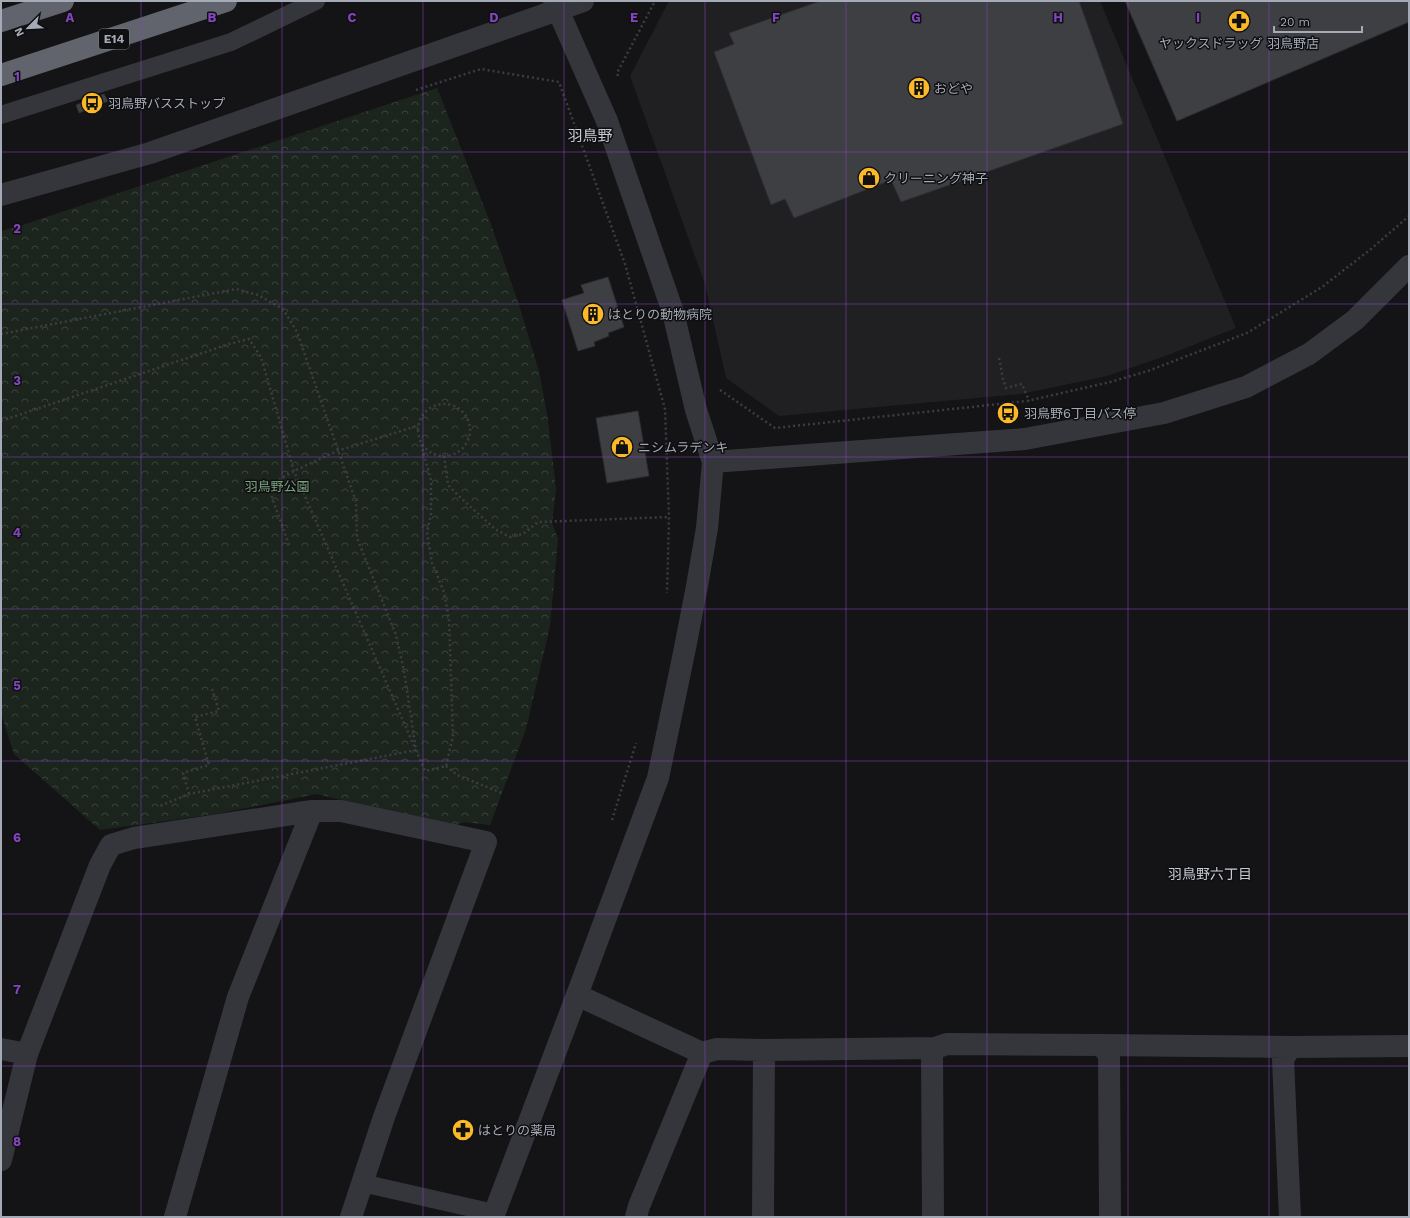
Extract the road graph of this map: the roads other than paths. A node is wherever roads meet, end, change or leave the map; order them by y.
1 (63, 1) edge
2 (226, 1) edge
3 (316, 1) edge
4 (583, 1) edge
5 (556, 6) edge
6 (1, 21) edge
7 (1, 75) edge
8 (1, 115) edge
9 (1, 196) edge
10 (1409, 266) edge
11 (713, 462) junction
12 (312, 811) junction
13 (577, 996) junction
14 (1101, 1045) junction
15 (1409, 1046) edge
16 (1291, 1047) junction
17 (1, 1048) edge
18 (935, 1048) junction
19 (764, 1050) junction
20 (702, 1053) junction
21 (27, 1054) junction
22 (1, 1160) edge
23 (361, 1186) junction
24 (493, 1215) edge
25 (175, 1217) edge
26 (351, 1217) edge
27 (473, 1217) edge
28 (636, 1217) edge
29 (763, 1217) edge
30 (933, 1217) edge
31 (1110, 1217) edge
32 (1290, 1217) edge

1 - 6 highway
2 - 7 highway, E14
3 - 8 lane
4 - 5 street
5 - 9 street
5 - 11 street
10 - 11 street
11 - 13 street
12 - 21 street
12 - 23 street
12 - 25 street
13 - 20 street
13 - 24 street
14 - 16 street
14 - 18 street
14 - 31 street
15 - 16 street
16 - 32 street
17 - 21 street
18 - 19 street
18 - 30 street
19 - 20 street
19 - 29 street
20 - 28 street
21 - 22 street
23 - 24 lane
23 - 26 street
23 - 27 lane

